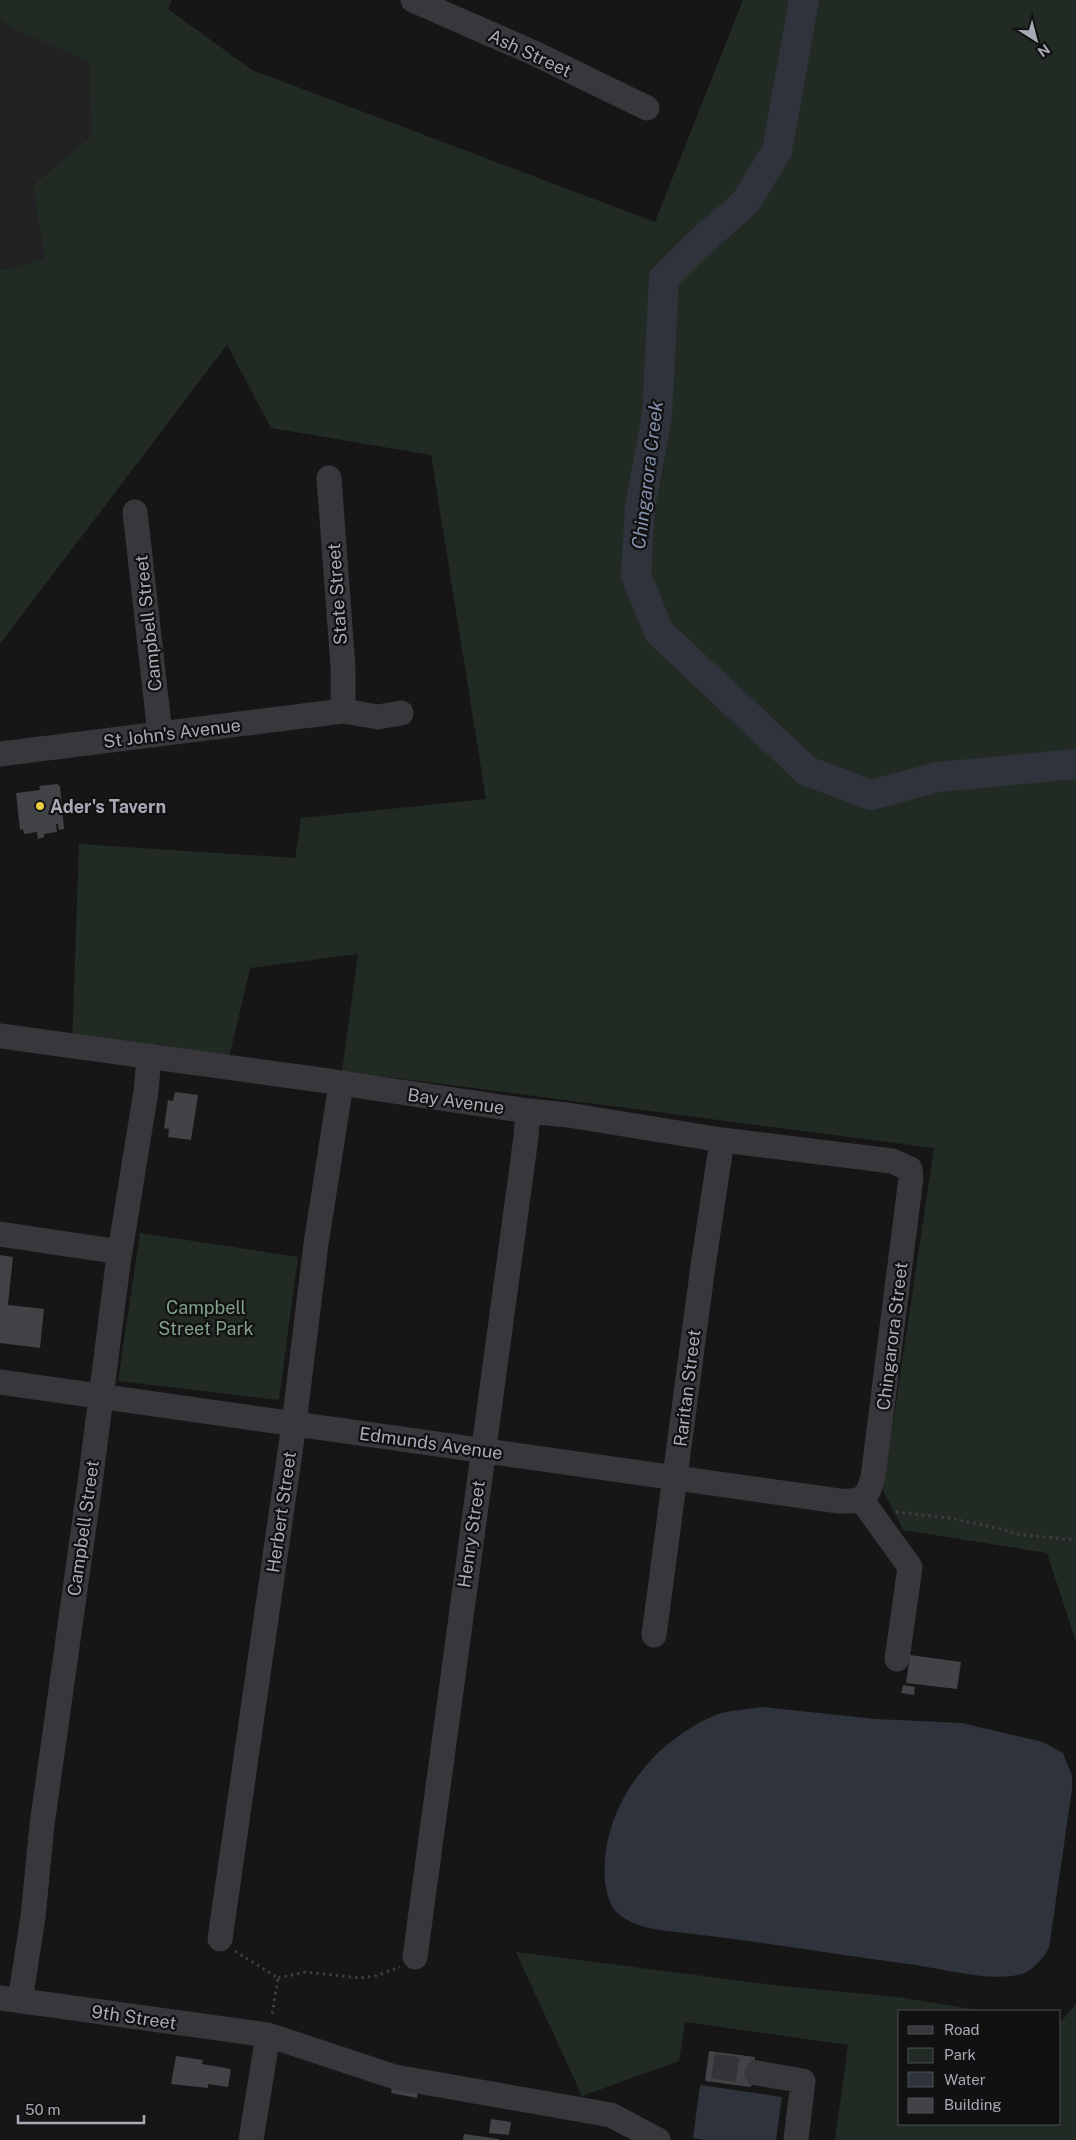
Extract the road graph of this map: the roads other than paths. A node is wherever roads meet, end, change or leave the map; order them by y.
1 (413, 0) edge
2 (647, 108) dead end
3 (330, 478) dead end
4 (135, 512) dead end
5 (344, 711) junction
6 (401, 713) dead end
7 (160, 734) junction
8 (0, 754) edge
9 (0, 1036) edge
10 (149, 1056) junction
11 (341, 1084) junction
12 (528, 1112) junction
13 (722, 1140) junction
14 (910, 1169) joint
15 (0, 1234) edge
16 (120, 1252) junction
17 (0, 1382) edge
18 (100, 1396) junction
19 (294, 1424) junction
20 (482, 1450) junction
21 (676, 1478) junction
22 (866, 1504) junction
23 (654, 1636) dead end
24 (897, 1659) dead end
25 (220, 1939) road end
26 (415, 1957) road end
27 (10, 2000) edge
28 (268, 2035) junction
29 (757, 2073) tunnel mouth
30 (251, 2140) edge
31 (658, 2140) edge
32 (796, 2140) edge

1 - 2 street, Ash Street
3 - 5 street, State Street
4 - 7 street, Campbell Street
5 - 6 street, St John's Avenue
5 - 7 street, St John's Avenue
7 - 8 street, St John's Avenue
9 - 10 street, Bay Avenue
10 - 11 street, Bay Avenue
10 - 16 street, Campbell Street
11 - 12 street, Bay Avenue
11 - 19 street, Herbert Street
12 - 13 street, Bay Avenue
12 - 20 street, Henry Street
13 - 14 street, Bay Avenue
13 - 21 street, Raritan Street
14 - 22 street, Chingarora Street
15 - 16 street
16 - 18 street, Campbell Street
17 - 18 street, Edmunds Avenue
18 - 19 street, Edmunds Avenue
18 - 27 street, Campbell Street
19 - 20 street, Edmunds Avenue
19 - 25 street, Herbert Street
20 - 21 street, Edmunds Avenue
20 - 26 street, Henry Street
21 - 22 street, Edmunds Avenue
21 - 23 street, Raritan Street
22 - 24 street
27 - 28 street, 9th Street
28 - 30 street
28 - 31 street, 9th Street
29 - 32 street

